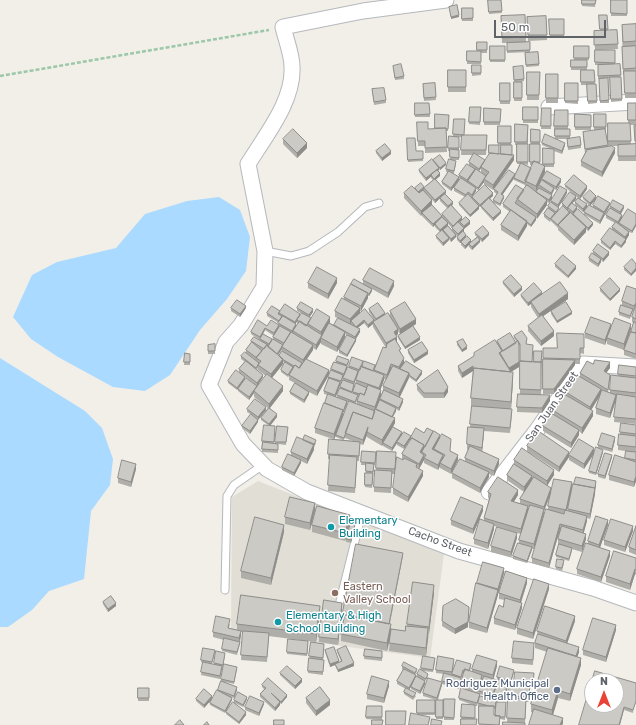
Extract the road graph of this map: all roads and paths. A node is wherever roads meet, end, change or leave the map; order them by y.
1 (446, 0) edge
2 (283, 27) junction
3 (0, 76) edge
4 (636, 102) edge
5 (549, 107) edge
6 (379, 203) dead end
7 (265, 251) junction
8 (636, 367) edge
9 (264, 466) junction
10 (489, 492) edge
11 (362, 513) junction
12 (226, 590) dead end
13 (340, 602) edge
14 (636, 603) edge

1 - 2 street
2 - 3 path
2 - 7 street
4 - 5 street
6 - 7 lane
7 - 9 street, Cacho Street
8 - 10 street, San Juan Street
9 - 11 street, Cacho Street
9 - 12 lane
11 - 13 lane
11 - 14 street, Cacho Street

